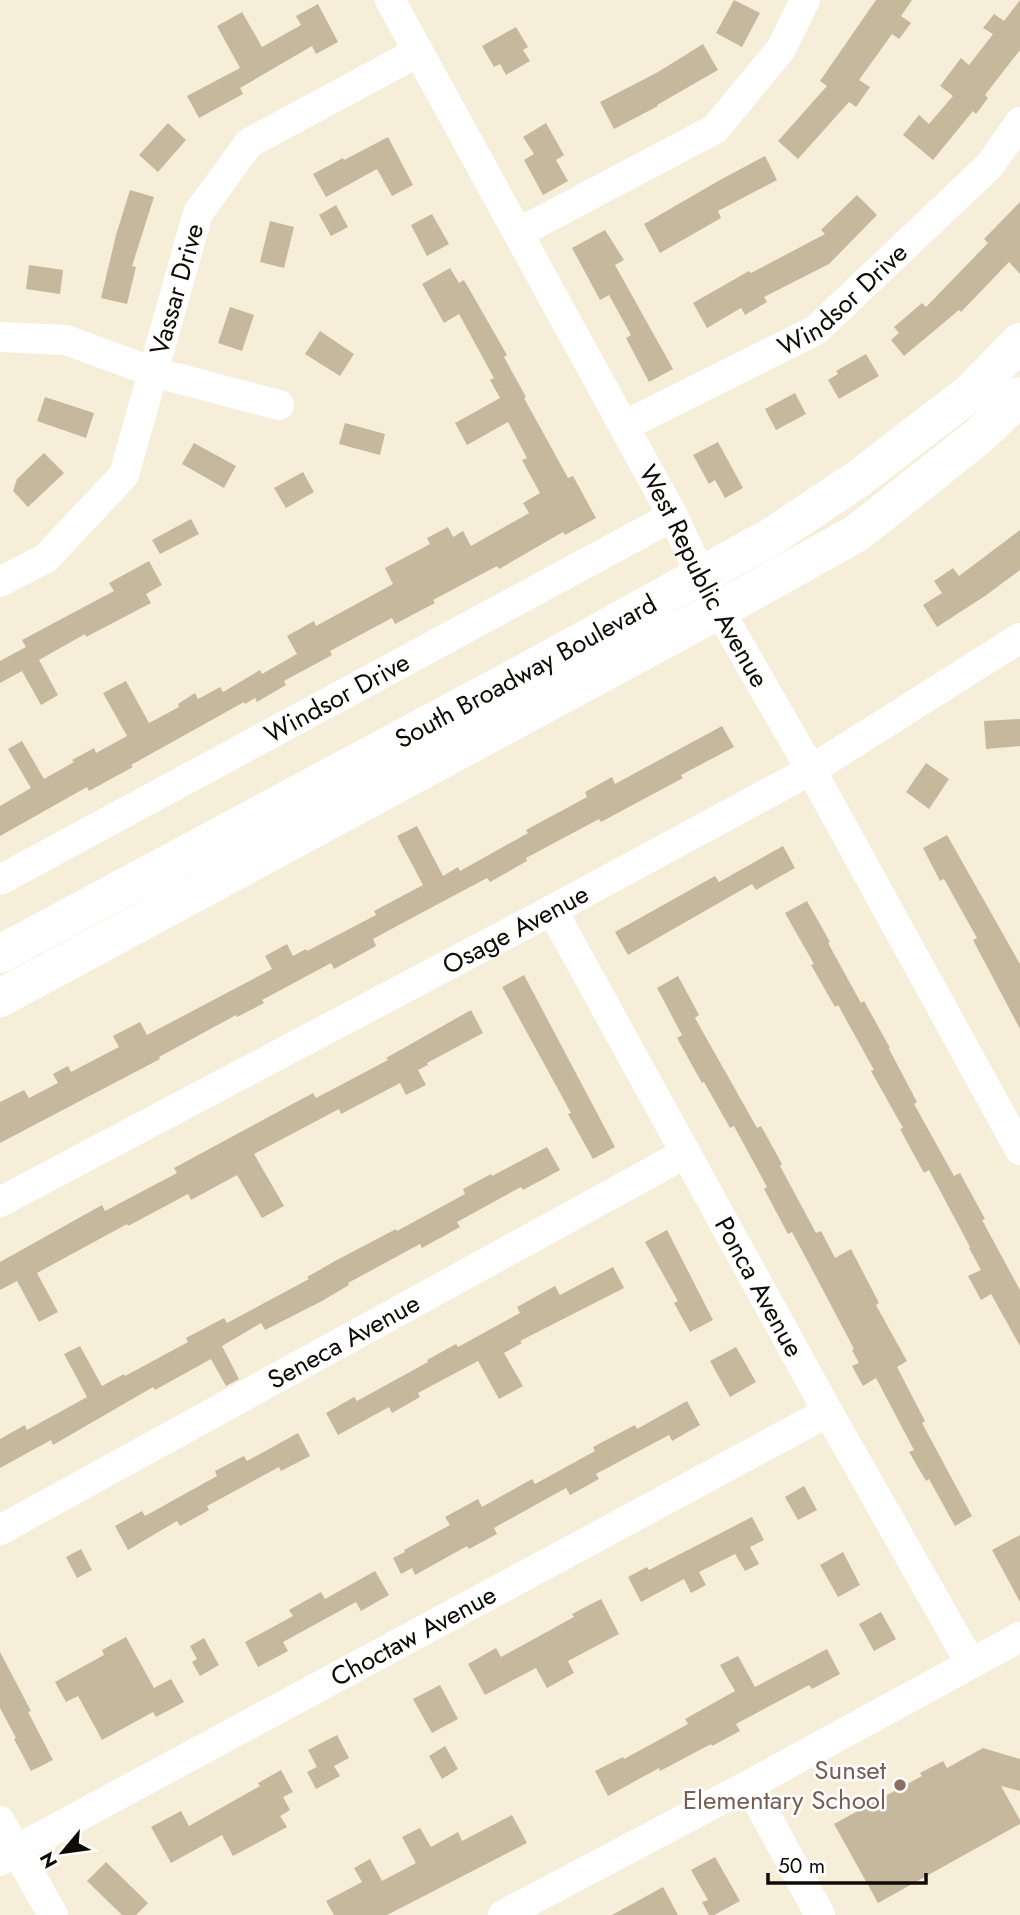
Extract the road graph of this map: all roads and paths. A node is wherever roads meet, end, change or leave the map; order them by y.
1 (390, 0) edge
2 (805, 0) edge
3 (418, 52) junction
4 (1020, 122) edge
5 (518, 233) junction
6 (0, 337) edge
7 (1020, 342) edge
8 (153, 372) junction
9 (1020, 396) edge
10 (279, 405) dead end
11 (624, 426) junction
12 (673, 516) junction
13 (701, 576) junction
14 (0, 582) edge
15 (719, 610) junction
16 (1020, 638) edge
17 (811, 770) junction
18 (0, 880) edge
19 (552, 911) junction
20 (0, 954) edge
21 (0, 998) edge
22 (1020, 1150) edge
23 (686, 1153) junction
24 (0, 1202) edge
25 (828, 1412) junction
26 (0, 1530) edge
27 (1020, 1637) edge
28 (971, 1664) junction
29 (749, 1786) junction
30 (0, 1821) edge
31 (8, 1855) edge
32 (54, 1915) edge
33 (503, 1915) edge
34 (820, 1915) edge

1 - 3 street, West Republic Avenue
2 - 5 street
3 - 5 street, West Republic Avenue
3 - 8 street, Vassar Drive
4 - 11 street, Windsor Drive
5 - 11 street, West Republic Avenue
6 - 8 street
7 - 13 main road, South Broadway Boulevard
8 - 10 street
8 - 14 street, Vassar Drive
9 - 15 main road, South Broadway Boulevard
11 - 12 street, West Republic Avenue
12 - 13 street, West Republic Avenue
12 - 18 street, Windsor Drive
13 - 15 street, West Republic Avenue
13 - 20 main road, South Broadway Boulevard
15 - 17 street, West Republic Avenue
15 - 21 main road, South Broadway Boulevard
16 - 17 street, Osage Avenue
17 - 19 street, Osage Avenue
17 - 22 street, West Republic Avenue
19 - 23 street, Ponca Avenue
19 - 24 street, Osage Avenue
23 - 25 street, Ponca Avenue
23 - 26 street, Seneca Avenue
25 - 28 street, Ponca Avenue
25 - 31 street, Choctaw Avenue
27 - 28 street
28 - 29 street
29 - 33 street
29 - 34 street
30 - 31 street
31 - 32 street

